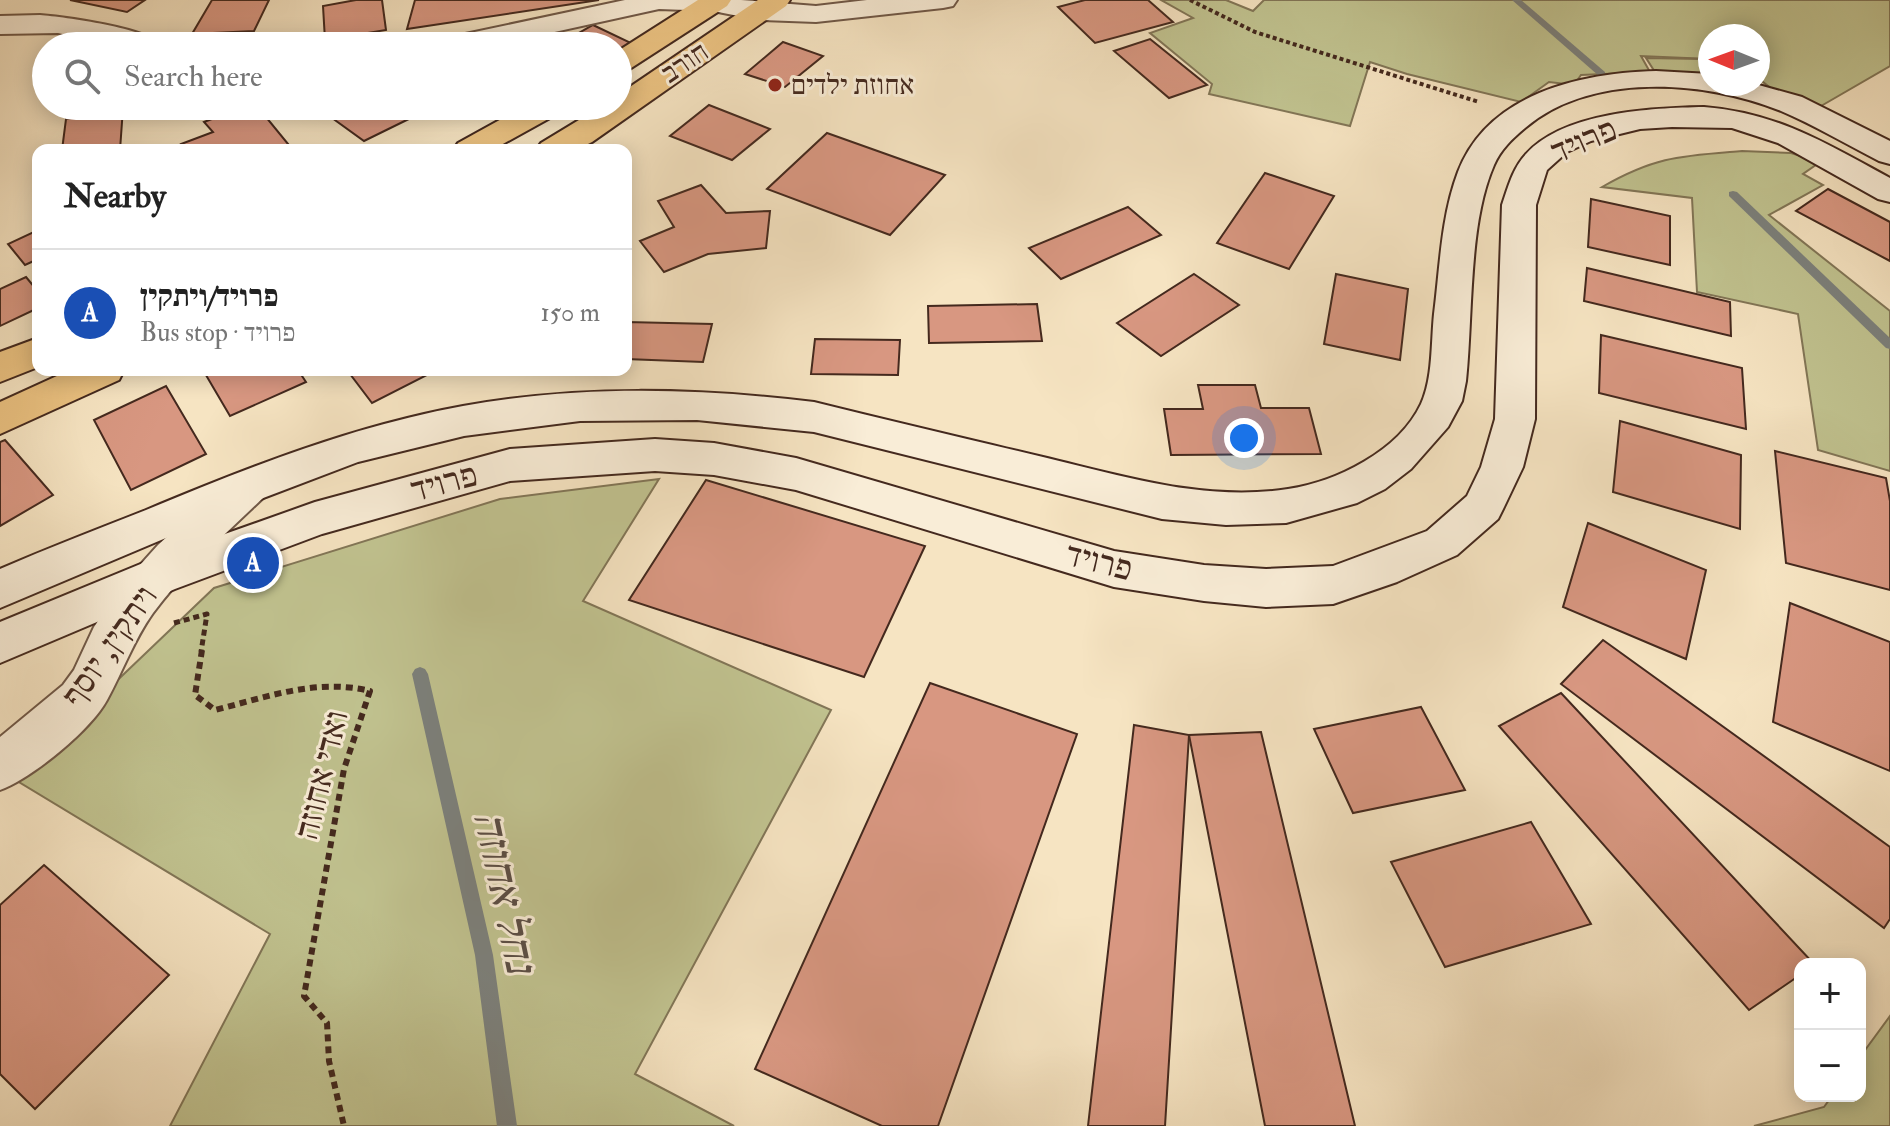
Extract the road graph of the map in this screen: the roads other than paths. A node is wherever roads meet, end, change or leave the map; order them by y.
1 (943, 0) edge
2 (715, 1) edge
3 (768, 6) edge
4 (0, 25) edge
5 (104, 32) edge
6 (512, 32) edge
7 (632, 55) edge
8 (1698, 82) edge
9 (1763, 96) edge
10 (632, 100) edge
11 (523, 120) edge
12 (603, 120) edge
13 (480, 144) edge
14 (564, 144) edge
15 (1890, 154) edge
16 (1890, 192) edge
17 (32, 354) edge
18 (0, 368) edge
19 (92, 376) edge
20 (0, 419) edge
21 (249, 486) junction
22 (159, 576) junction
23 (0, 589) edge
24 (0, 643) edge
25 (0, 767) edge

1 - 3 main road
2 - 3 main road
2 - 6 main road
2 - 7 main road, חורב
3 - 10 main road, חורב
4 - 5 main road
8 - 21 main road, פרויד
9 - 15 main road
11 - 13 main road
12 - 14 main road, חורב
16 - 22 main road, פרויד
17 - 18 main road
19 - 20 main road
21 - 22 main road, ויתקין, יוסף
21 - 23 main road, פרויד
22 - 24 main road, פרויד
22 - 25 main road, ויתקין, יוסף

